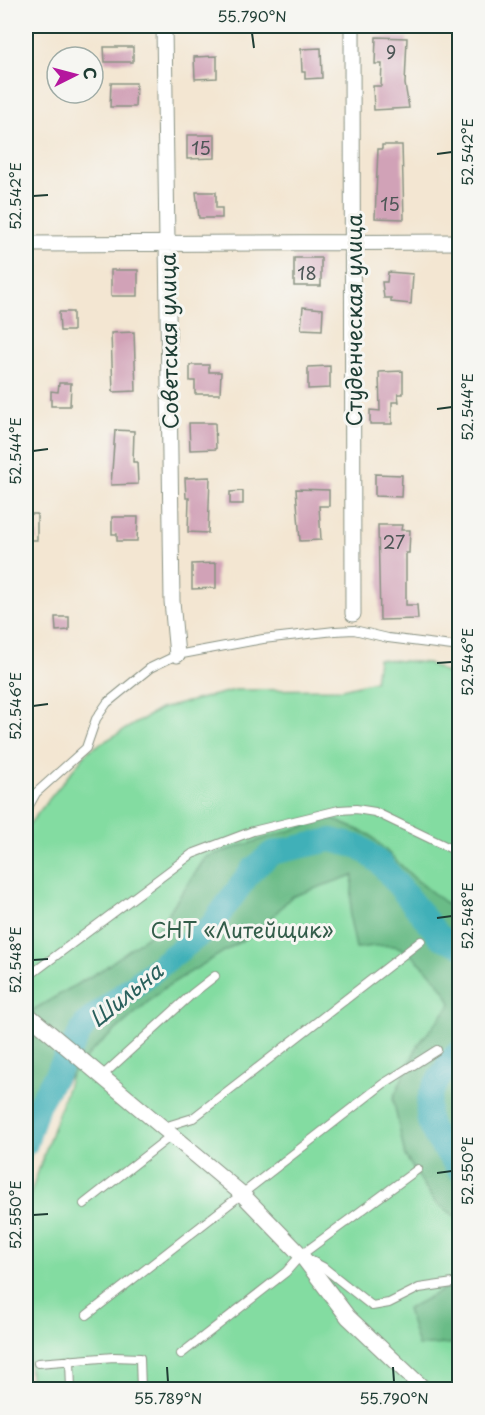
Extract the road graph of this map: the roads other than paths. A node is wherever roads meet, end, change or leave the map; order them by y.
1 (164, 26) edge
2 (352, 26) edge
3 (353, 241) junction
4 (459, 242) edge
5 (26, 244) edge
6 (166, 244) junction
7 (353, 614) dead end
8 (459, 647) edge
9 (177, 656) junction
10 (26, 811) edge
11 (459, 853) edge
12 (421, 941) dead end
13 (216, 976) dead end
14 (26, 978) edge
15 (26, 1013) edge
16 (437, 1050) dead end
17 (97, 1073) junction
18 (167, 1131) junction
19 (418, 1169) dead end
20 (243, 1194) junction
21 (84, 1204) dead end
22 (301, 1255) junction
23 (459, 1282) edge
24 (87, 1315) dead end
25 (181, 1354) dead end
26 (70, 1360) junction
27 (38, 1364) dead end
28 (71, 1389) edge
29 (141, 1389) edge
30 (425, 1389) edge

1 - 6 street, Советская улица
2 - 3 street, Студенческая улица
3 - 4 street
3 - 6 street
3 - 7 street, Студенческая улица
5 - 6 street
6 - 9 street, Советская улица
8 - 9 lane
9 - 10 lane
11 - 14 lane
12 - 18 lane
13 - 17 lane
15 - 17 street
16 - 20 lane
17 - 18 street
18 - 20 street
18 - 21 lane
19 - 22 lane
20 - 22 street
20 - 24 lane
22 - 23 lane
22 - 25 lane
22 - 30 street
26 - 27 lane
26 - 28 lane
26 - 29 lane

